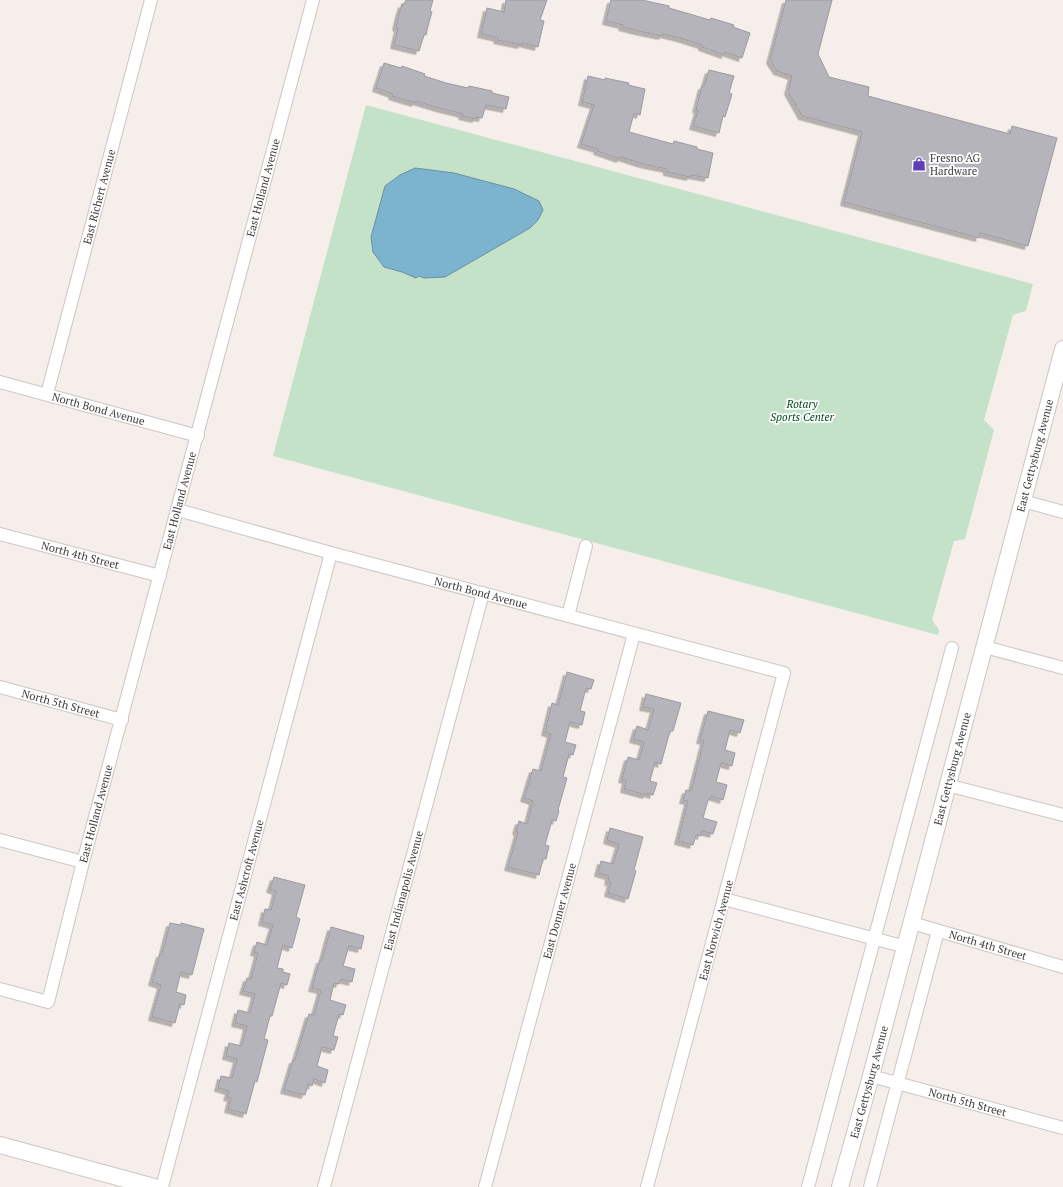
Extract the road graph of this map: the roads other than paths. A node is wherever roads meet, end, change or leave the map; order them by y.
1 (151, 0) edge
2 (313, 0) edge
3 (1062, 358) edge
4 (0, 382) edge
5 (47, 394) junction
6 (198, 436) junction
7 (1022, 501) junction
8 (178, 510) junction
9 (1063, 512) edge
10 (0, 534) edge
11 (586, 546) dead end
12 (331, 553) junction
13 (160, 576) junction
14 (483, 593) junction
15 (568, 616) junction
16 (634, 634) junction
17 (985, 647) junction
18 (952, 648) dead end
19 (1063, 668) edge
20 (784, 673) joint
21 (0, 687) edge
22 (122, 720) junction
23 (947, 786) junction
24 (1063, 816) edge
25 (0, 840) edge
26 (84, 862) junction
27 (724, 899) junction
28 (912, 923) junction
29 (938, 931) junction
30 (875, 938) junction
31 (906, 947) junction
32 (1063, 967) edge
33 (0, 989) edge
34 (872, 1076) junction
35 (898, 1083) junction
36 (1063, 1128) edge
37 (0, 1145) edge
38 (154, 1187) edge
39 (162, 1187) edge
40 (324, 1187) edge
41 (485, 1187) edge
42 (647, 1187) edge
43 (808, 1187) edge
44 (840, 1187) edge
45 (870, 1187) edge

1 - 5 street, East Richert Avenue
2 - 6 street, East Holland Avenue
3 - 7 street, East Gettysburg Avenue
4 - 5 street, North Bond Avenue
5 - 6 street, North Bond Avenue
6 - 8 street, East Holland Avenue
7 - 9 street
7 - 17 street, East Gettysburg Avenue
8 - 12 street, North Bond Avenue
8 - 13 street, East Holland Avenue
10 - 13 street, North 4th Street
11 - 15 street
12 - 14 street, North Bond Avenue
12 - 39 street, East Ashcroft Avenue
13 - 22 street, East Holland Avenue
14 - 15 street, North Bond Avenue
14 - 40 street, East Indianapolis Avenue
15 - 16 street, North Bond Avenue
16 - 20 street, North Bond Avenue
16 - 41 street, East Donner Avenue
17 - 19 street
17 - 23 street, East Gettysburg Avenue
18 - 30 street
20 - 27 street, East Norwich Avenue
21 - 22 street, North 5th Street
22 - 26 street, East Holland Avenue
23 - 24 street
23 - 28 street, East Gettysburg Avenue
25 - 26 street
26 - 33 street, East Holland Avenue
27 - 30 street
27 - 42 street, East Norwich Avenue
28 - 29 street, North 4th Street
28 - 31 street, East Gettysburg Avenue
29 - 32 street, North 4th Street
29 - 35 street
30 - 31 street
30 - 43 street
31 - 34 street, East Gettysburg Avenue
34 - 35 street, North 5th Street
34 - 44 street, East Gettysburg Avenue
35 - 36 street, North 5th Street
35 - 45 street
37 - 38 street

